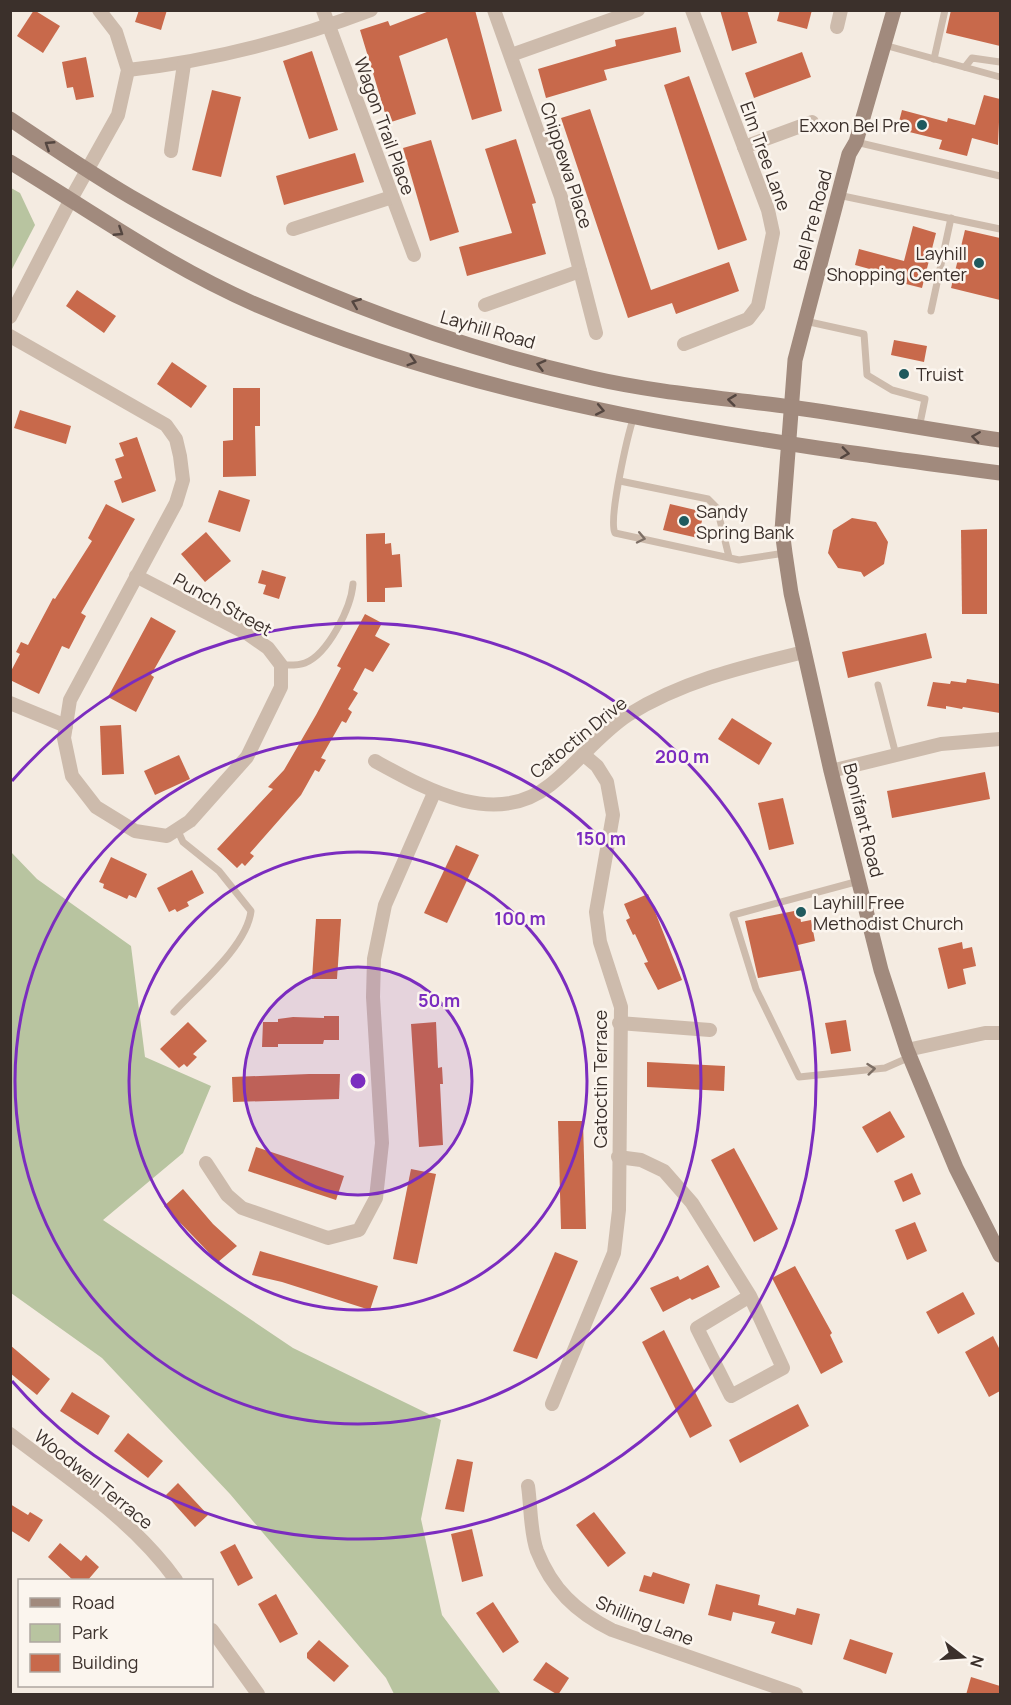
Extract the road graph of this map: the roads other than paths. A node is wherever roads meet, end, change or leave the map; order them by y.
1 (99, 10) edge
2 (323, 10) edge
3 (371, 10) edge
4 (494, 10) edge
5 (638, 10) edge
6 (693, 10) edge
7 (841, 10) edge
8 (894, 10) edge
9 (945, 10) edge
10 (328, 26) junction
11 (837, 27) dead end
12 (884, 45) junction
13 (511, 55) junction
14 (934, 59) junction
15 (1000, 62) edge
16 (184, 64) junction
17 (965, 67) junction
18 (128, 70) junction
19 (1000, 77) edge
20 (10, 119) edge
21 (812, 122) dead end
22 (856, 142) junction
23 (744, 147) junction
24 (171, 151) dead end
25 (10, 162) edge
26 (87, 170) junction
27 (1000, 176) edge
28 (838, 195) junction
29 (392, 197) junction
30 (71, 199) junction
31 (951, 218) junction
32 (293, 229) dead end
33 (1000, 229) edge
34 (414, 255) dead end
35 (580, 271) junction
36 (485, 305) dead end
37 (931, 311) dead end
38 (10, 317) edge
39 (805, 321) junction
40 (597, 333) dead end
41 (10, 336) edge
42 (684, 344) dead end
43 (790, 407) junction
44 (634, 416) junction
45 (919, 428) junction
46 (1000, 440) edge
47 (787, 445) junction
48 (1000, 473) edge
49 (620, 481) junction
50 (785, 553) junction
51 (729, 558) junction
52 (136, 576) junction
53 (353, 584) dead end
54 (804, 652) junction
55 (281, 665) junction
56 (879, 685) dead end
57 (10, 703) edge
58 (66, 726) junction
59 (1000, 739) edge
60 (584, 755) junction
61 (896, 755) junction
62 (375, 761) dead end
63 (831, 771) junction
64 (434, 793) junction
65 (177, 829) junction
66 (859, 881) junction
67 (174, 1012) dead end
68 (619, 1023) junction
69 (710, 1030) dead end
70 (1000, 1033) edge
71 (909, 1054) junction
72 (618, 1157) junction
73 (206, 1163) dead end
74 (1000, 1256) edge
75 (750, 1296) junction
76 (552, 1404) dead end
77 (10, 1434) edge
78 (528, 1486) dead end
79 (174, 1579) edge
80 (213, 1631) edge
81 (258, 1695) edge
82 (796, 1695) edge

1 - 18 street
2 - 10 street, Wagon Trail Place
3 - 10 street
4 - 13 street, Chippewa Place
5 - 13 street
6 - 23 street, Elm Tree Lane
7 - 11 street
8 - 12 main road, Bel Pre Road
9 - 14 lane
10 - 16 street
10 - 29 street, Wagon Trail Place
12 - 14 lane
12 - 22 main road, Bel Pre Road
13 - 35 street, Chippewa Place
14 - 17 lane
15 - 17 lane
16 - 18 street
16 - 24 street
17 - 19 lane
18 - 26 street
26 -> 20 main road, Layhill Road
21 - 23 street
22 - 27 lane
22 - 28 main road, Bel Pre Road
23 - 42 street, Elm Tree Lane
25 - 30 main road
26 - 30 street
43 -> 26 main road, Layhill Road
28 - 31 lane
28 - 39 main road, Bel Pre Road
29 - 32 street
29 - 34 street, Wagon Trail Place
30 - 38 street
30 -> 44 main road
31 - 33 lane
31 - 37 lane
35 - 36 street
35 - 40 street, Chippewa Place
39 - 43 main road, Bel Pre Road
39 - 45 lane
41 - 52 street
43 - 45 main road, Layhill Road
43 - 47 main road, Bel Pre Road
44 - 47 main road
44 - 49 lane
46 -> 45 main road, Layhill Road
47 -> 48 main road
47 - 50 main road, Bonifant Road
49 - 51 lane
49 -> 51 lane
50 - 51 lane
50 - 54 main road, Bonifant Road
52 - 55 street, Punch Street
52 - 58 street
53 - 55 lane
54 - 60 street, Catoctin Drive
54 - 63 main road, Bonifant Road
55 - 65 street
56 - 61 lane
57 - 58 street
58 - 65 street
59 - 61 street
60 - 64 street, Catoctin Drive
60 - 68 street, Catoctin Terrace
61 - 63 street
62 - 64 street, Catoctin Drive
63 - 66 main road, Bonifant Road
64 - 73 street
65 - 67 lane
66 - 71 main road, Bonifant Road
66 -> 71 lane
68 - 69 street
68 - 72 street, Catoctin Terrace
70 - 71 street
71 - 74 main road, Bonifant Road
72 - 75 street
72 - 76 street, Catoctin Terrace
75 - 75 street
77 - 79 street, Woodwell Terrace
78 - 82 street, Shilling Lane
80 - 81 street

